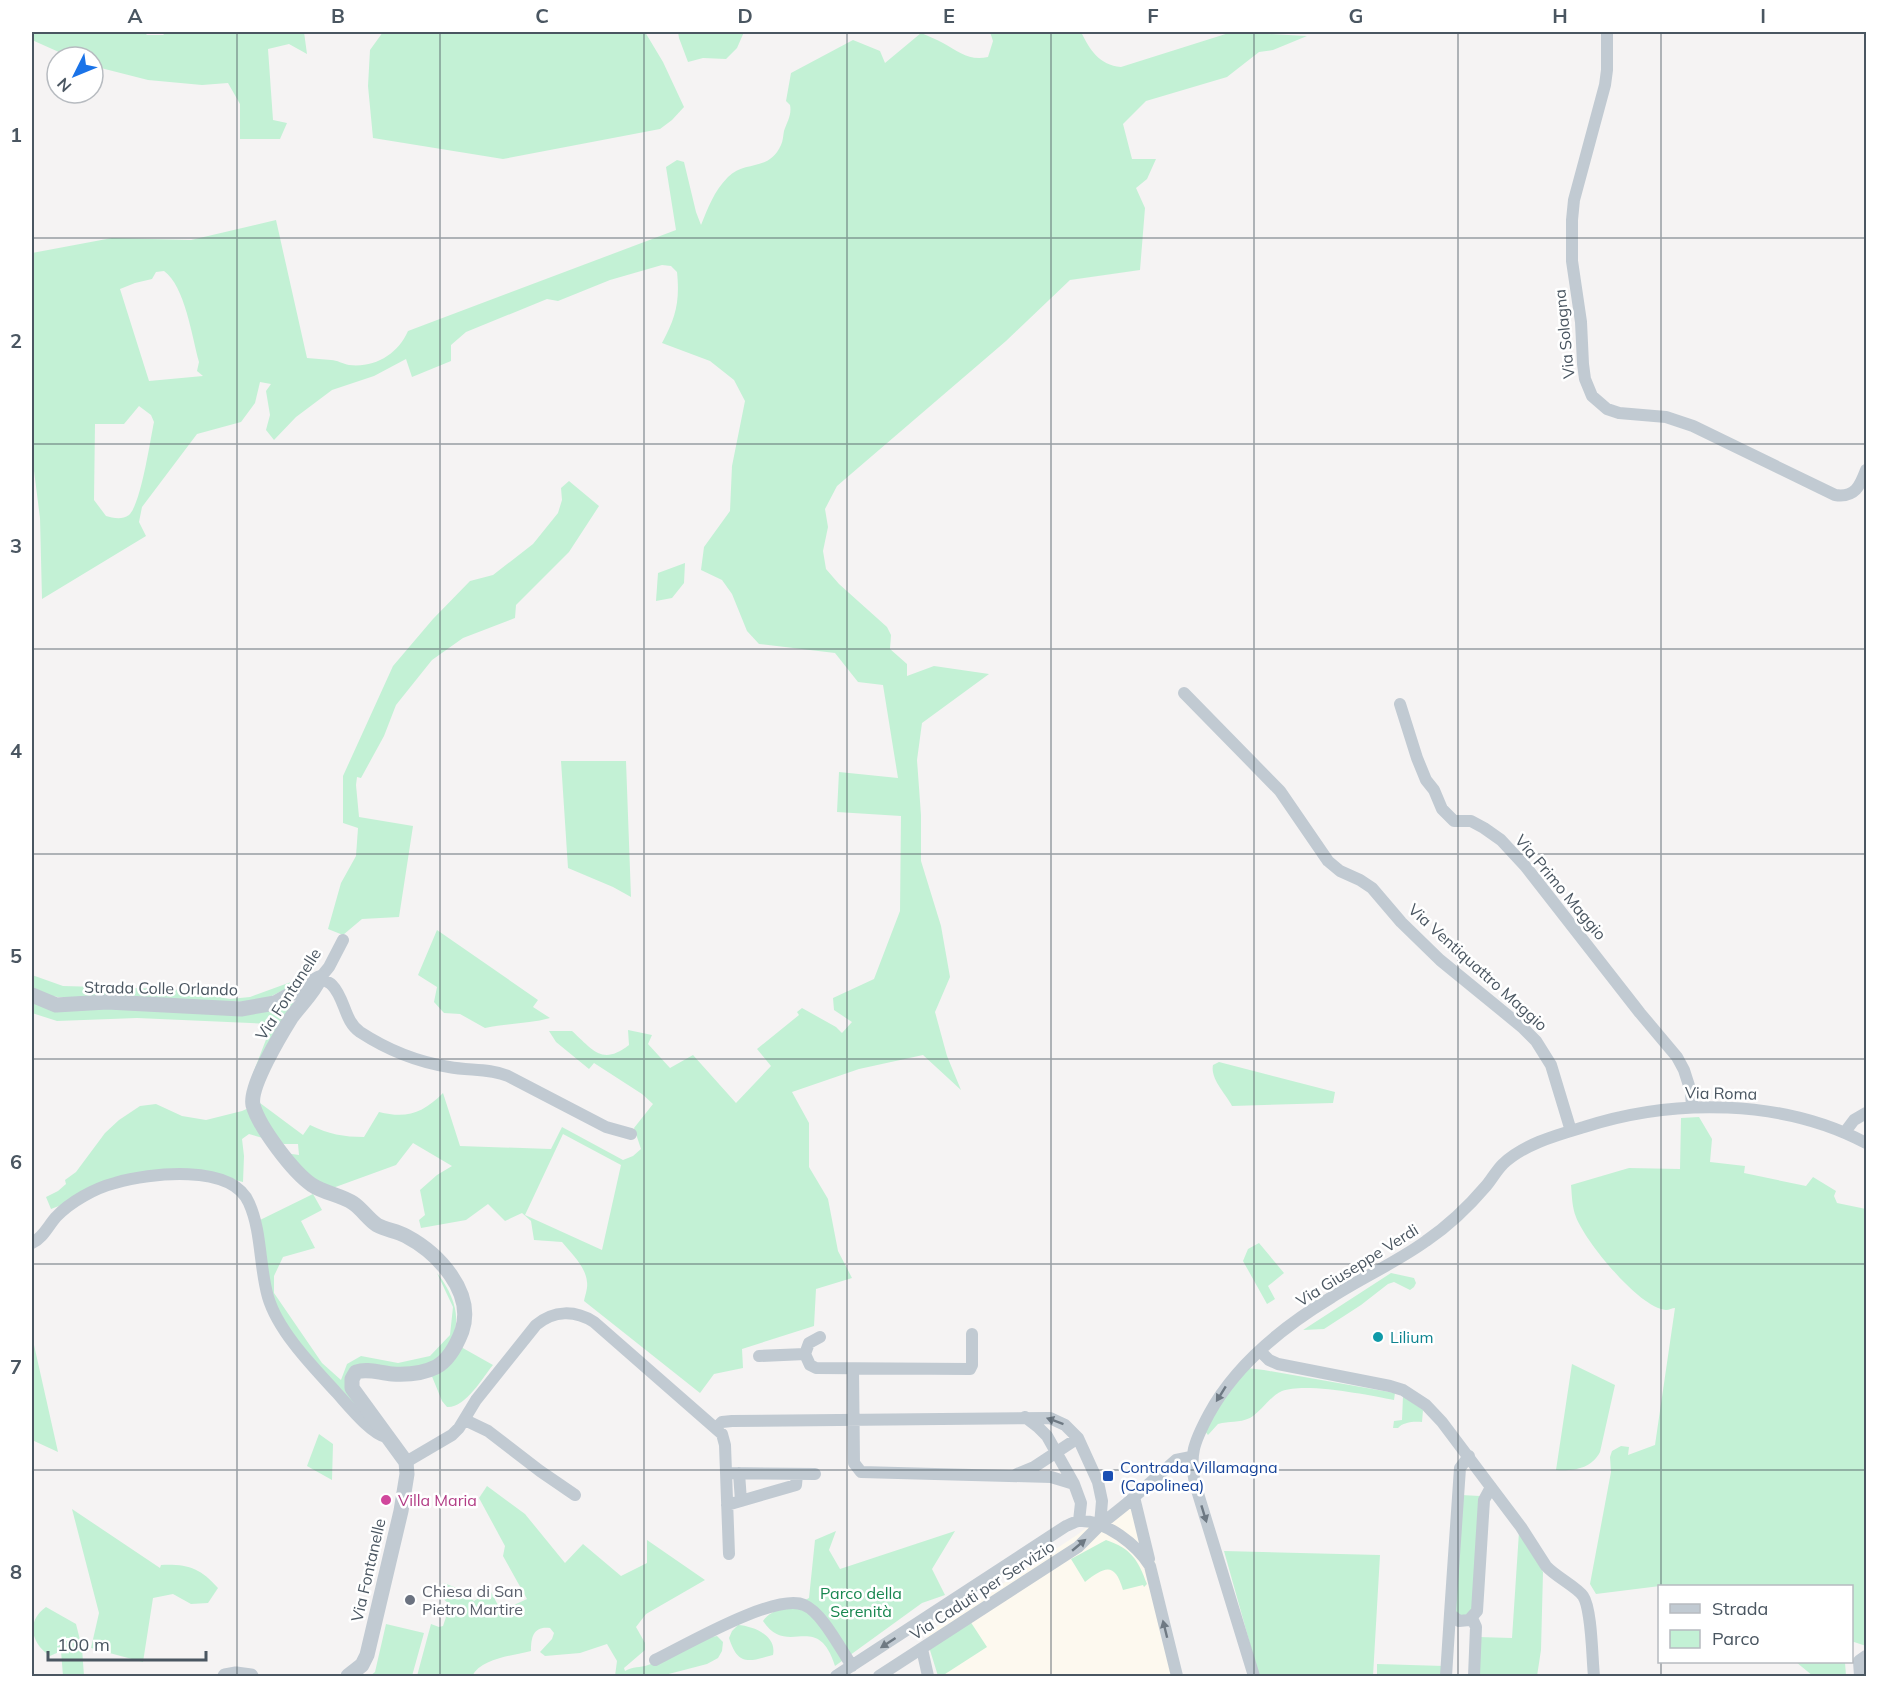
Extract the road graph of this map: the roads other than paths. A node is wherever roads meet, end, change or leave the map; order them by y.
1 (1607, 32) edge
2 (1866, 470) edge
3 (1184, 693) dead end
4 (1400, 704) dead end
5 (343, 940) dead end
6 (320, 978) junction
7 (32, 995) edge
8 (1692, 1107) junction
9 (1866, 1113) edge
10 (1571, 1131) junction
11 (1845, 1132) junction
12 (631, 1134) dead end
13 (1866, 1143) edge
14 (32, 1243) edge
15 (972, 1334) dead end
16 (820, 1337) dead end
17 (1260, 1351) junction
18 (805, 1354) junction
19 (759, 1356) dead end
20 (853, 1369) junction
21 (1025, 1417) junction
22 (465, 1420) junction
23 (854, 1420) junction
24 (717, 1427) junction
25 (390, 1438) junction
26 (1078, 1438) junction
27 (1056, 1453) junction
28 (1468, 1456) junction
29 (1191, 1457) junction
30 (406, 1462) junction
31 (732, 1473) junction
32 (796, 1474) junction
33 (815, 1474) dead end
34 (1013, 1476) junction
35 (1074, 1484) junction
36 (1491, 1487) junction
37 (1136, 1495) junction
38 (575, 1496) dead end
39 (741, 1501) junction
40 (727, 1505) junction
41 (1078, 1521) junction
42 (1100, 1525) junction
43 (729, 1554) dead end
44 (1150, 1566) junction
45 (1450, 1614) junction
46 (1472, 1618) junction
47 (922, 1649) junction
48 (1866, 1656) edge
49 (655, 1660) dead end
50 (852, 1666) junction
51 (225, 1677) edge
52 (251, 1677) edge
53 (348, 1677) edge
54 (836, 1677) edge
55 (879, 1677) edge
56 (928, 1677) edge
57 (1177, 1677) edge
58 (1254, 1677) edge
59 (1446, 1677) edge
60 (1474, 1677) edge
61 (1594, 1677) edge
62 (1860, 1677) edge

1 - 2 street, Via Solagna
3 - 10 street, Via Ventiquattro Maggio
4 - 8 street, Via Primo Maggio
5 - 6 street, Via Fontanelle
6 - 7 street, Strada Colle Orlando
6 - 12 street
6 - 25 street, Via Fontanelle
8 - 10 street, Via Roma
8 - 11 street, Via Roma
9 - 11 street
10 - 17 street, Via Giuseppe Verdi
11 - 13 street, Via Roma
14 - 25 street
15 - 20 street
16 - 18 street
17 - 28 street
17 -> 29 street, Via Giuseppe Verdi
18 - 19 street
18 - 20 street
20 - 23 street
21 - 23 street
26 -> 21 street
21 - 27 street
22 - 24 street
22 - 30 street
22 - 38 street
23 - 24 street
23 - 34 street
24 - 31 street
25 - 30 street, Via Fontanelle
26 - 27 street
26 - 42 street
27 - 34 street
27 - 35 street
28 - 36 street
28 - 45 street
29 - 37 street, Via Caduti per Servizio
29 -> 58 street
30 - 53 street, Via Fontanelle
31 - 32 street
31 - 39 street
31 - 40 street
32 - 33 street
32 - 39 street
34 - 35 street
35 - 41 street
36 - 46 street
36 - 61 street
37 - 42 street, Via Caduti per Servizio
37 - 44 street
39 - 40 street
40 - 43 street
41 - 42 street
41 -> 50 street, Via Caduti per Servizio
42 - 44 street
47 -> 42 street, Via Caduti per Servizio
57 -> 44 street
45 - 46 street
45 - 59 street
46 - 60 street
47 - 55 street, Via Caduti per Servizio
47 - 56 street
48 - 62 street
49 - 50 street
50 - 54 street, Via Caduti per Servizio
51 - 52 street

